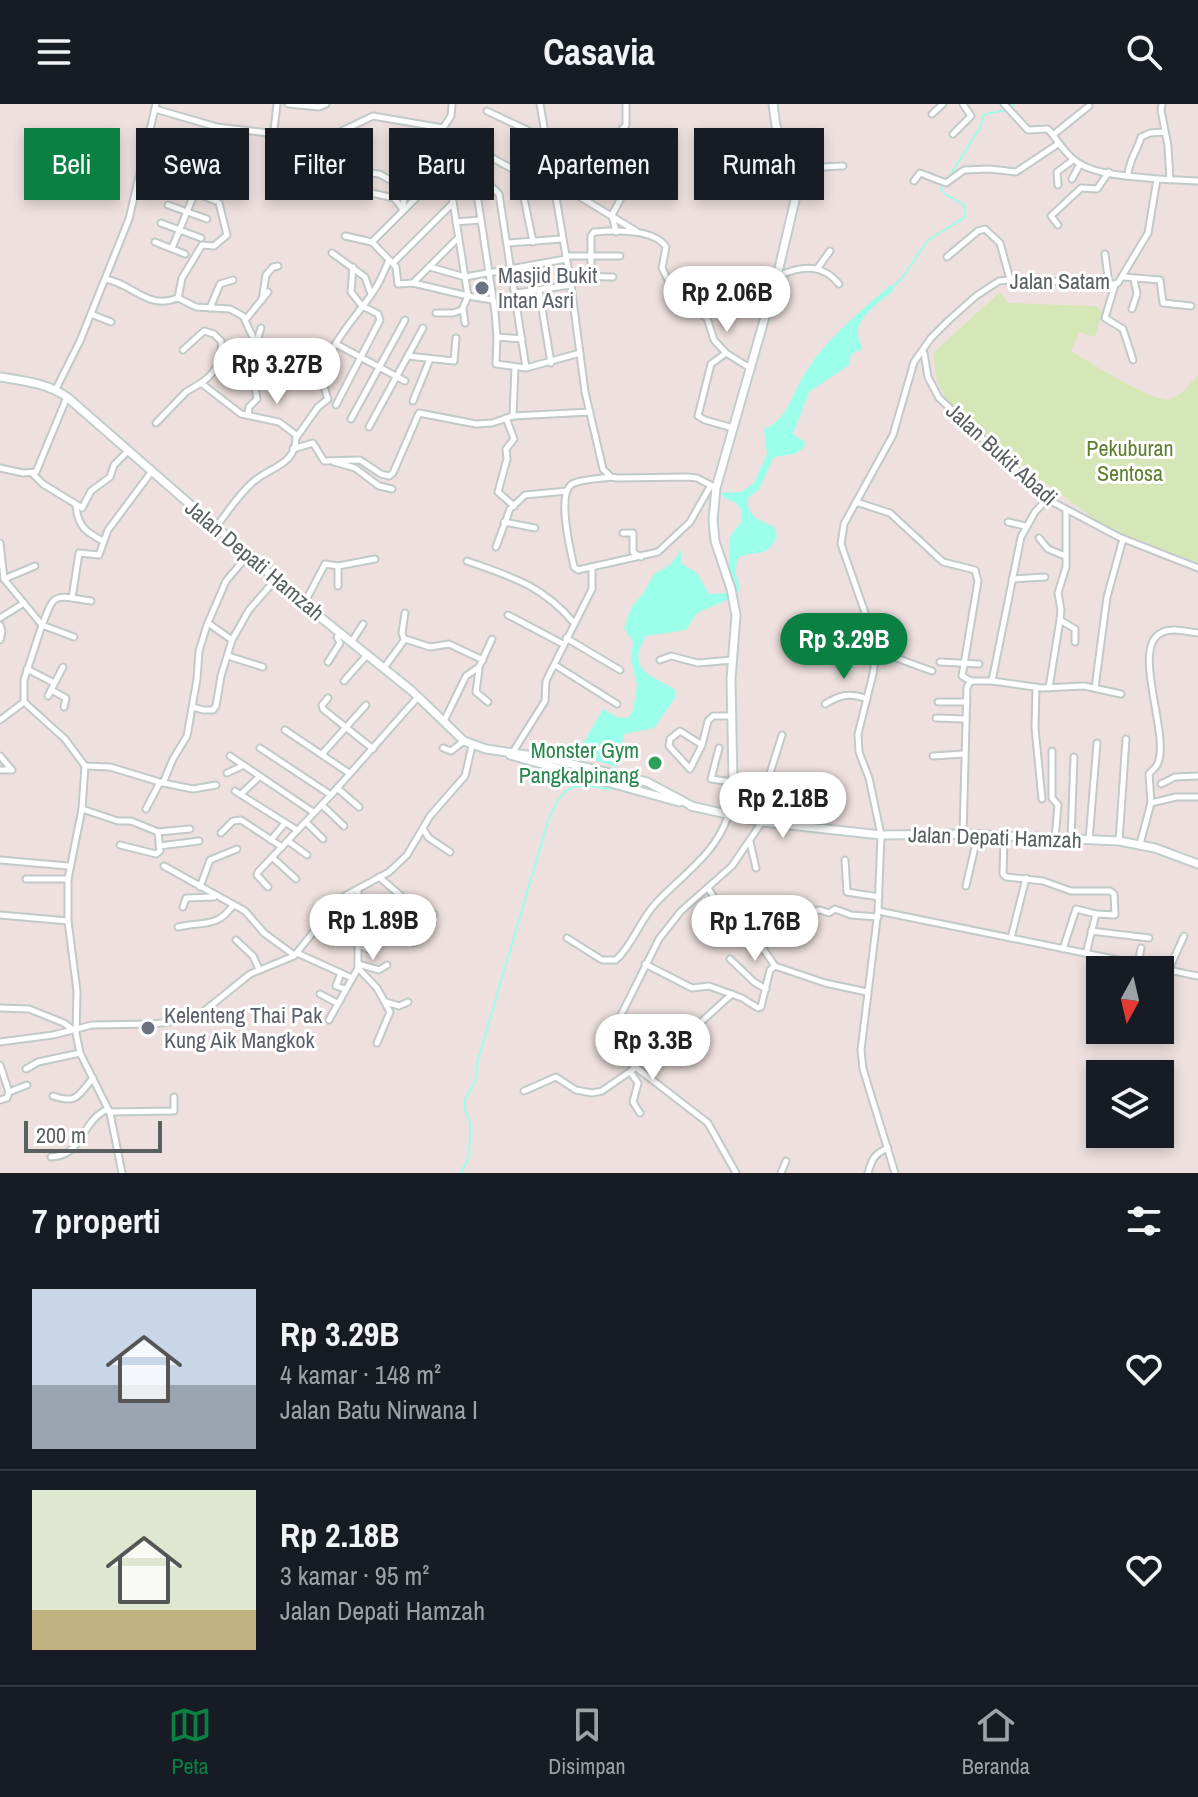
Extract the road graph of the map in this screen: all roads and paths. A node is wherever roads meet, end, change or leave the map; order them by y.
1 (277, 104) edge
2 (288, 104) edge
3 (326, 104) edge
4 (452, 104) edge
5 (540, 104) edge
6 (626, 104) edge
7 (773, 104) edge
8 (943, 104) edge
9 (963, 104) edge
10 (1004, 104) edge
11 (1162, 104) edge
12 (156, 106) edge
13 (1089, 106) edge
14 (487, 111) dead end
15 (932, 114) dead end
16 (217, 127) joint
17 (151, 128) edge
18 (274, 128) edge
19 (347, 128) edge
20 (523, 128) edge
21 (544, 128) edge
22 (623, 128) edge
23 (777, 128) edge
24 (1164, 132) junction
25 (265, 134) edge
26 (953, 134) dead end
27 (1053, 135) junction
28 (1058, 144) junction
29 (1073, 160) junction
30 (1080, 164) junction
31 (843, 166) dead end
32 (824, 168) edge
33 (1109, 172) junction
34 (373, 173) edge
35 (1128, 175) junction
36 (1072, 179) dead end
37 (1157, 179) junction
38 (1170, 180) junction
39 (914, 181) dead end
40 (1198, 181) edge
41 (1058, 185) dead end
42 (494, 189) edge
43 (136, 190) edge
44 (373, 193) edge
45 (192, 200) edge
46 (213, 200) edge
47 (414, 200) edge
48 (453, 200) edge
49 (477, 200) edge
50 (524, 200) edge
51 (557, 200) edge
52 (584, 200) edge
53 (621, 200) edge
54 (795, 200) edge
55 (453, 203) junction
56 (168, 205) dead end
57 (403, 211) junction
58 (187, 212) junction
59 (613, 218) junction
60 (207, 219) dead end
61 (480, 220) junction
62 (456, 222) junction
63 (161, 223) dead end
64 (1058, 225) dead end
65 (180, 230) junction
66 (616, 232) junction
67 (640, 234) junction
68 (345, 236) dead end
69 (201, 238) dead end
70 (458, 238) junction
71 (562, 239) junction
72 (155, 242) dead end
73 (372, 242) junction
74 (533, 242) junction
75 (508, 243) junction
76 (172, 248) junction
77 (830, 251) dead end
78 (332, 253) dead end
79 (185, 254) dead end
80 (1105, 254) dead end
81 (592, 256) junction
82 (620, 256) dead end
83 (566, 257) junction
84 (947, 257) dead end
85 (391, 262) junction
86 (278, 266) dead end
87 (353, 267) junction
88 (430, 267) junction
89 (512, 268) junction
90 (817, 269) junction
91 (488, 273) junction
92 (569, 276) junction
93 (591, 276) junction
94 (465, 277) junction
95 (613, 277) dead end
96 (777, 277) junction
97 (1124, 277) junction
98 (106, 279) junction
99 (1010, 279) junction
100 (1134, 279) junction
101 (233, 280) dead end
102 (413, 283) junction
103 (839, 284) dead end
104 (571, 285) junction
105 (1112, 285) junction
106 (539, 290) junction
107 (268, 292) dead end
108 (516, 293) junction
109 (371, 295) junction
110 (468, 296) junction
111 (178, 298) junction
112 (262, 300) junction
113 (492, 300) junction
114 (362, 306) junction
115 (1191, 306) dead end
116 (210, 308) junction
117 (463, 309) junction
118 (1132, 309) dead end
119 (436, 313) dead end
120 (91, 314) junction
121 (102, 318) junction
122 (246, 319) junction
123 (405, 320) dead end
124 (111, 322) dead end
125 (465, 323) dead end
126 (99, 326) dead end
127 (261, 328) dead end
128 (423, 328) dead end
129 (497, 337) junction
130 (456, 338) dead end
131 (522, 339) junction
132 (256, 344) junction
133 (336, 344) junction
134 (183, 350) dead end
135 (924, 350) junction
136 (580, 353) junction
137 (726, 353) junction
138 (408, 356) junction
139 (360, 358) junction
140 (256, 359) junction
141 (430, 359) junction
142 (1133, 360) dead end
143 (551, 363) junction
144 (378, 367) junction
145 (515, 367) junction
146 (526, 368) junction
147 (751, 368) junction
148 (270, 372) dead end
149 (397, 376) junction
150 (0, 377) edge
151 (405, 381) dead end
152 (201, 383) junction
153 (56, 389) junction
154 (67, 397) junction
155 (413, 401) dead end
156 (336, 405) dead end
157 (590, 412) junction
158 (248, 415) junction
159 (509, 417) junction
160 (351, 419) dead end
161 (156, 423) dead end
162 (369, 427) dead end
163 (734, 428) junction
164 (296, 438) junction
165 (293, 449) junction
166 (128, 451) junction
167 (333, 461) junction
168 (0, 468) edge
169 (152, 471) junction
170 (32, 473) junction
171 (611, 477) junction
172 (714, 487) junction
173 (392, 489) dead end
174 (567, 491) junction
175 (1047, 499) junction
176 (856, 502) junction
177 (76, 506) junction
178 (514, 506) junction
179 (1066, 511) junction
180 (504, 522) junction
181 (1008, 522) dead end
182 (1025, 526) junction
183 (215, 528) junction
184 (535, 528) dead end
185 (623, 533) dead end
186 (1039, 538) dead end
187 (1123, 539) junction
188 (103, 541) junction
189 (0, 543) edge
190 (496, 547) dead end
191 (248, 555) junction
192 (1065, 556) junction
193 (642, 557) junction
194 (375, 559) dead end
195 (467, 561) dead end
196 (35, 566) dead end
197 (338, 566) junction
198 (592, 567) junction
199 (1198, 568) edge
200 (1045, 577) dead end
201 (4, 579) junction
202 (276, 579) junction
203 (1012, 579) junction
204 (338, 586) dead end
205 (72, 598) junction
206 (91, 601) dead end
207 (24, 603) junction
208 (304, 604) junction
209 (405, 613) dead end
210 (508, 615) dead end
211 (0, 618) edge
212 (1060, 620) junction
213 (208, 623) junction
214 (574, 623) junction
215 (363, 624) dead end
216 (0, 625) edge
217 (42, 625) junction
218 (340, 633) junction
219 (1198, 633) edge
220 (74, 637) dead end
221 (404, 639) junction
222 (492, 639) dead end
223 (0, 640) edge
224 (232, 640) junction
225 (352, 641) junction
226 (565, 641) junction
227 (1075, 642) dead end
228 (877, 647) junction
229 (367, 655) junction
230 (228, 656) junction
231 (483, 660) junction
232 (660, 660) dead end
233 (733, 660) junction
234 (328, 662) dead end
235 (940, 662) dead end
236 (964, 663) junction
237 (979, 664) dead end
238 (555, 665) junction
239 (63, 667) dead end
240 (263, 667) dead end
241 (479, 667) junction
242 (384, 668) junction
243 (27, 669) junction
244 (620, 670) dead end
245 (932, 671) dead end
246 (344, 681) dead end
247 (971, 681) junction
248 (992, 681) junction
249 (54, 683) junction
250 (1036, 687) junction
251 (1049, 688) junction
252 (1095, 688) junction
253 (1121, 694) dead end
254 (418, 697) junction
255 (328, 698) dead end
256 (867, 699) junction
257 (24, 702) junction
258 (488, 702) dead end
259 (938, 702) dead end
260 (967, 702) junction
261 (617, 704) dead end
262 (825, 704) dead end
263 (366, 705) dead end
264 (64, 707) dead end
265 (193, 707) junction
266 (730, 716) junction
267 (936, 718) dead end
268 (966, 719) junction
269 (0, 720) edge
270 (444, 721) junction
271 (345, 726) junction
272 (285, 730) dead end
273 (782, 735) dead end
274 (1126, 739) dead end
275 (1097, 743) dead end
276 (468, 744) junction
277 (702, 745) junction
278 (260, 748) dead end
279 (443, 748) dead end
280 (719, 748) dead end
281 (373, 749) junction
282 (1052, 751) dead end
283 (323, 753) junction
284 (509, 753) junction
285 (964, 754) junction
286 (0, 756) edge
287 (230, 756) dead end
288 (933, 756) dead end
289 (1074, 757) dead end
290 (85, 766) junction
291 (242, 766) junction
292 (0, 770) edge
293 (227, 773) dead end
294 (349, 773) junction
295 (1198, 776) edge
296 (259, 777) junction
297 (733, 782) junction
298 (161, 784) junction
299 (1161, 784) dead end
300 (216, 785) dead end
301 (337, 788) junction
302 (331, 795) junction
303 (1198, 797) edge
304 (1042, 799) dead end
305 (1151, 803) junction
306 (322, 805) junction
307 (359, 807) dead end
308 (694, 807) junction
309 (82, 809) junction
310 (146, 809) dead end
311 (313, 812) junction
312 (729, 816) junction
313 (758, 821) junction
314 (306, 822) junction
315 (285, 823) junction
316 (344, 826) dead end
317 (423, 828) junction
318 (190, 829) dead end
319 (297, 830) junction
320 (158, 832) junction
321 (221, 833) dead end
322 (963, 834) junction
323 (978, 834) junction
324 (881, 835) junction
325 (1004, 836) junction
326 (1055, 838) junction
327 (323, 839) dead end
328 (1071, 839) junction
329 (271, 840) junction
330 (1089, 840) junction
331 (199, 841) dead end
332 (288, 841) junction
333 (750, 841) junction
334 (1119, 841) junction
335 (1140, 844) junction
336 (120, 845) dead end
337 (159, 846) junction
338 (282, 847) junction
339 (237, 849) dead end
340 (450, 852) dead end
341 (307, 855) dead end
342 (272, 857) junction
343 (0, 860) edge
344 (845, 860) dead end
345 (1198, 864) edge
346 (68, 866) junction
347 (164, 866) dead end
348 (756, 868) dead end
349 (379, 877) junction
350 (1026, 878) junction
351 (26, 879) dead end
352 (68, 879) junction
353 (296, 879) dead end
354 (966, 886) dead end
355 (200, 887) junction
356 (268, 887) dead end
357 (708, 888) junction
358 (358, 889) junction
359 (215, 897) junction
360 (879, 897) junction
361 (233, 905) junction
362 (183, 907) dead end
363 (426, 911) junction
364 (803, 913) dead end
365 (434, 914) dead end
366 (878, 914) junction
367 (1096, 914) junction
368 (0, 915) edge
369 (68, 921) junction
370 (178, 927) dead end
371 (735, 930) dead end
372 (757, 930) dead end
373 (1091, 931) junction
374 (1184, 936) dead end
375 (567, 938) dead end
376 (1011, 938) junction
377 (1149, 938) dead end
378 (236, 940) dead end
379 (414, 943) dead end
380 (357, 944) junction
381 (378, 945) dead end
382 (1141, 948) dead end
383 (1063, 949) junction
384 (1086, 954) junction
385 (296, 955) junction
386 (1096, 956) edge
387 (1140, 956) edge
388 (1174, 958) edge
389 (730, 959) dead end
390 (645, 964) junction
391 (387, 965) dead end
392 (358, 966) junction
393 (775, 966) junction
394 (259, 969) junction
395 (1174, 970) edge
396 (341, 973) junction
397 (1198, 976) edge
398 (352, 978) junction
399 (345, 989) junction
400 (766, 989) junction
401 (867, 992) junction
402 (320, 994) dead end
403 (732, 994) junction
404 (385, 1002) junction
405 (408, 1002) dead end
406 (337, 1003) junction
407 (0, 1008) edge
408 (329, 1020) dead end
409 (700, 1023) dead end
410 (74, 1029) junction
411 (0, 1042) edge
412 (377, 1043) dead end
413 (80, 1053) junction
414 (0, 1065) edge
415 (26, 1069) dead end
416 (633, 1070) junction
417 (93, 1078) junction
418 (27, 1085) dead end
419 (524, 1091) dead end
420 (9, 1092) junction
421 (53, 1096) dead end
422 (174, 1097) dead end
423 (0, 1100) edge
424 (109, 1110) junction
425 (640, 1113) dead end
426 (888, 1148) junction
427 (51, 1157) dead end
428 (786, 1161) dead end
429 (122, 1173) edge
430 (736, 1173) edge
431 (781, 1173) edge
432 (868, 1173) edge
433 (895, 1173) edge

1 - 18 street
2 - 3 street
4 - 19 street
5 - 21 street
6 - 22 street
7 - 23 main road
8 - 15 street
9 - 26 street
10 - 27 street
11 - 24 street
12 - 16 street
12 - 17 street
13 - 27 street
14 - 20 street
16 - 25 street
24 - 35 street
24 - 38 street
27 - 28 street
28 - 29 street
28 - 39 street
29 - 30 street
29 - 41 street
30 - 33 street
30 - 36 street
31 - 32 street
33 - 35 street
33 - 64 street
34 - 57 street
35 - 37 street
37 - 38 street
37 - 97 street, Jalan Satam
38 - 40 street
42 - 75 street
43 - 98 street
44 - 57 street
45 - 58 street
46 - 111 street
47 - 57 street
48 - 55 street
49 - 61 street
50 - 74 street
51 - 71 street
52 - 59 street
53 - 59 street
54 - 96 main road
55 - 62 street
55 - 85 street
56 - 58 street
57 - 73 street
58 - 60 street
58 - 65 street
59 - 66 street
59 - 67 street
61 - 62 street
61 - 91 street
62 - 70 street
63 - 65 street
65 - 69 street
65 - 76 street
66 - 67 street
66 - 81 street
67 - 137 street
68 - 73 street
70 - 88 street
70 - 94 street
71 - 74 street
71 - 83 street
72 - 76 street
73 - 85 street
74 - 75 street
75 - 89 street
76 - 79 street
77 - 90 street
78 - 87 street
80 - 105 street
81 - 82 street
81 - 83 street
81 - 93 street
83 - 89 street
83 - 92 street
84 - 99 street
85 - 102 street
85 - 109 street
86 - 112 street
87 - 109 street
87 - 114 street
88 - 94 street
88 - 102 street
89 - 91 street
89 - 108 street
90 - 96 street
90 - 103 street
91 - 94 street
91 - 113 street
92 - 93 street
92 - 104 street
93 - 95 street
94 - 110 street
96 - 147 main road
97 - 100 street
97 - 105 street, Jalan Satam
98 - 111 street
98 - 120 street
99 - 105 street, Jalan Satam
99 - 135 street, Jalan Satam
100 - 115 street
100 - 118 street
101 - 116 street
102 - 110 street
104 - 106 street
104 - 136 street
105 - 142 street
106 - 108 street
106 - 143 street
107 - 112 street
108 - 131 street
109 - 114 street
110 - 113 street
110 - 117 street
111 - 116 street
112 - 122 street
113 - 129 street
114 - 133 street
114 - 139 street
116 - 122 street
117 - 119 street
117 - 125 street
120 - 121 street
120 - 153 street
121 - 124 street
121 - 126 street
122 - 132 street
123 - 144 street
127 - 132 street
128 - 138 street
129 - 131 street
129 - 145 street
130 - 141 street
131 - 146 street
132 - 140 street
133 - 139 street
133 - 164 street
134 - 152 street
135 - 175 street, Jalan Bukit Abadi
135 - 176 street, Jalan Satam
136 - 143 street
136 - 157 street
137 - 147 street
137 - 163 street
138 - 141 street
138 - 149 street
139 - 144 street
139 - 156 street
140 - 148 street
140 - 158 street
141 - 155 street
143 - 146 street
144 - 149 street
144 - 160 street
145 - 146 street
145 - 159 street
147 - 163 main road
149 - 151 street
149 - 162 street
150 - 153 main road, Jalan Depati Hamzah
152 - 158 street
152 - 161 street
153 - 154 main road, Jalan Depati Hamzah
154 - 166 main road, Jalan Depati Hamzah
154 - 170 street
157 - 159 street
157 - 171 street
158 - 164 street
159 - 167 street
159 - 178 street
163 - 172 main road
164 - 165 street
165 - 167 street
165 - 183 street
166 - 169 main road, Jalan Depati Hamzah
166 - 177 street
167 - 173 street
168 - 170 street
169 - 183 main road, Jalan Depati Hamzah
169 - 188 street
170 - 177 street
171 - 172 street
171 - 174 street
172 - 193 street
172 - 233 main road
174 - 178 street
174 - 198 street
175 - 179 street, Jalan Bukit Abadi
175 - 182 street
176 - 228 street, Jalan Satam
176 - 236 street
177 - 188 street
178 - 180 street
179 - 187 street, Jalan Bukit Abadi
179 - 192 street
180 - 184 street
180 - 190 street
181 - 182 street
182 - 203 street
183 - 191 main road, Jalan Depati Hamzah
185 - 193 street
186 - 192 street
187 - 199 street, Jalan Bukit Abadi
187 - 252 street
188 - 205 street
189 - 201 street
191 - 202 main road, Jalan Depati Hamzah
191 - 213 street
192 - 212 street
193 - 198 street
194 - 197 street
195 - 214 street
196 - 201 street
197 - 204 street
197 - 208 street
198 - 214 street
200 - 203 street
201 - 207 street
202 - 208 main road, Jalan Depati Hamzah
202 - 224 street
203 - 248 street
205 - 206 street
205 - 217 street
207 - 211 street
207 - 217 street
208 - 218 main road, Jalan Depati Hamzah
209 - 221 street
210 - 226 street
212 - 227 street
212 - 251 street
213 - 224 street
213 - 265 street
214 - 226 street
215 - 225 street
216 - 223 street
217 - 220 street
217 - 243 street
218 - 225 main road, Jalan Depati Hamzah
218 - 234 street
219 - 305 street
221 - 231 street
221 - 242 street
222 - 231 street
224 - 230 street
225 - 229 main road, Jalan Depati Hamzah
226 - 238 street
226 - 244 street
228 - 245 street
228 - 256 street
229 - 242 main road, Jalan Depati Hamzah
229 - 246 street
230 - 240 street
230 - 265 street
231 - 241 street
232 - 233 street
233 - 266 main road
235 - 236 street
236 - 237 street
236 - 247 street
238 - 261 street
238 - 284 street
239 - 249 street
241 - 258 street
241 - 270 street
242 - 254 main road, Jalan Depati Hamzah
243 - 249 street
243 - 257 street
247 - 248 street
247 - 260 street
248 - 250 street
249 - 264 street
250 - 251 street
250 - 304 street
251 - 252 street
252 - 253 street
254 - 270 main road, Jalan Depati Hamzah
254 - 281 street
255 - 271 street
256 - 262 street
256 - 324 street
257 - 269 street
257 - 290 street
259 - 260 street
260 - 268 street
263 - 271 street
265 - 298 street
266 - 277 street
266 - 297 main road
267 - 268 street
268 - 285 street
270 - 276 main road, Jalan Depati Hamzah
271 - 281 street
271 - 283 street
272 - 283 street
273 - 313 street
274 - 334 street
275 - 330 street
276 - 279 street
276 - 284 main road, Jalan Depati Hamzah
276 - 317 street
277 - 277 street
278 - 302 street
280 - 297 street
281 - 294 street
282 - 326 street
283 - 294 street
284 - 308 main road, Jalan Depati Hamzah
284 - 308 main road, Jalan Depati Hamzah
285 - 288 street
285 - 322 street
286 - 292 street
287 - 291 street
289 - 328 street
290 - 298 street
290 - 309 street
291 - 293 street
291 - 296 street
294 - 301 street
295 - 299 street
296 - 311 street
296 - 315 street
297 - 312 main road
298 - 300 street
298 - 310 street
301 - 302 street
301 - 307 street
302 - 306 street
303 - 305 street
305 - 335 street
306 - 311 street
306 - 316 street
308 - 312 main road, Jalan Depati Hamzah
309 - 320 street
309 - 346 street
311 - 314 street
312 - 313 main road, Jalan Depati Hamzah
312 - 375 street
313 - 324 main road, Jalan Depati Hamzah
313 - 333 street
314 - 319 street
314 - 327 street
315 - 319 street
315 - 329 street
317 - 340 street
317 - 349 street
318 - 320 street
319 - 332 street
320 - 337 street
321 - 329 street
322 - 323 main road, Jalan Depati Hamzah
322 - 324 main road, Jalan Depati Hamzah
323 - 325 main road, Jalan Depati Hamzah
323 - 354 street
324 - 360 street
325 - 326 main road, Jalan Depati Hamzah
325 - 350 street
326 - 328 main road, Jalan Depati Hamzah
328 - 330 main road, Jalan Depati Hamzah
329 - 338 street
330 - 334 main road, Jalan Depati Hamzah
331 - 337 street
332 - 338 street
332 - 341 street
333 - 348 street
333 - 357 street
334 - 335 main road, Jalan Depati Hamzah
335 - 345 main road, Jalan Depati Hamzah
336 - 337 street
338 - 342 street
339 - 355 street
342 - 353 street
342 - 356 street
343 - 346 street
344 - 360 street
346 - 352 street
347 - 355 street
349 - 358 street
349 - 363 street
350 - 367 street
350 - 376 street
351 - 352 street
352 - 369 street
355 - 359 street
357 - 371 street
357 - 390 street
358 - 380 street
358 - 385 street
359 - 361 street
359 - 362 street
360 - 366 street
361 - 370 street
361 - 385 street
363 - 365 street
363 - 379 street
364 - 366 street
366 - 376 street
366 - 401 street
367 - 373 street
367 - 383 street
368 - 369 street
369 - 410 street
372 - 393 street
373 - 377 street
373 - 384 street
374 - 388 street
376 - 383 street
378 - 394 street
380 - 381 street
380 - 392 street
382 - 387 street
383 - 384 street
384 - 386 street
385 - 394 street
385 - 396 street
389 - 400 street
390 - 403 street
390 - 416 street
391 - 392 street
392 - 398 street
392 - 404 street
393 - 400 street
393 - 401 street
394 - 410 street
395 - 397 street
396 - 398 street
396 - 399 street
398 - 399 street
399 - 406 street
400 - 403 street
401 - 426 street
402 - 406 street
403 - 409 street
404 - 405 street
404 - 412 street
406 - 408 street
407 - 410 street
410 - 411 street
410 - 413 street
413 - 415 street
413 - 417 street
414 - 420 street
416 - 419 street
416 - 425 street
416 - 430 street
417 - 421 street
417 - 424 street
418 - 420 street
420 - 423 street
422 - 424 street
424 - 427 street
424 - 429 street
426 - 432 street
426 - 433 street
428 - 431 street

